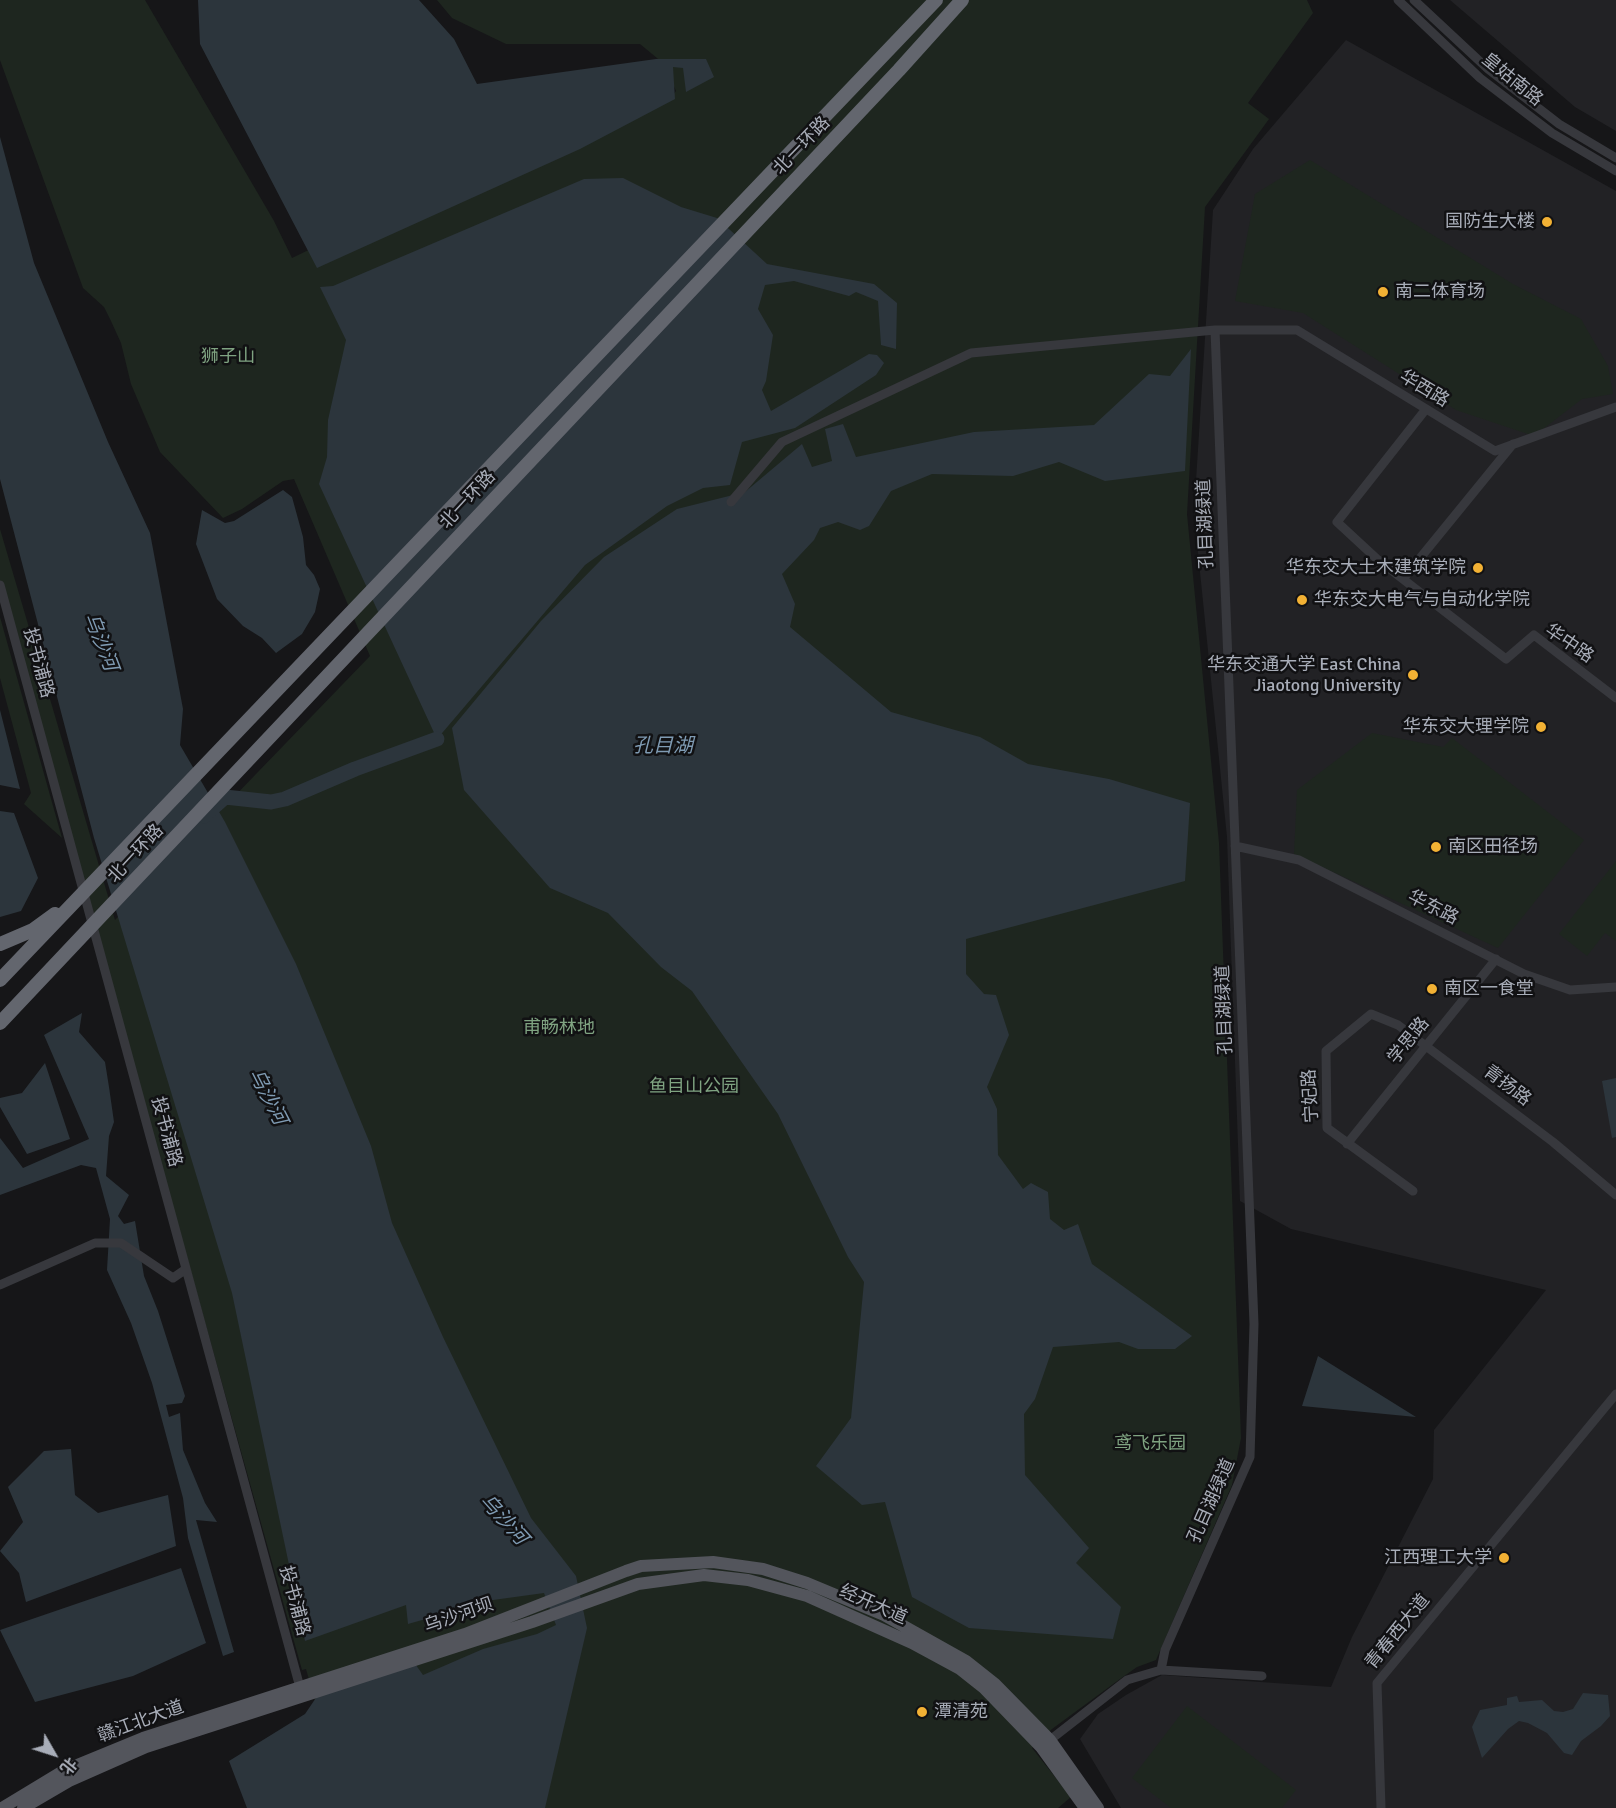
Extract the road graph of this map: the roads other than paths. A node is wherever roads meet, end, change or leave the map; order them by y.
1 (936, 0) edge
2 (962, 0) edge
3 (1398, 0) edge
4 (1414, 0) edge
5 (1616, 158) edge
6 (1616, 171) edge
7 (1215, 330) junction
8 (1616, 407) edge
9 (1426, 410) junction
10 (1514, 443) junction
11 (731, 502) dead end
12 (1402, 579) junction
13 (0, 585) edge
14 (1616, 698) edge
15 (175, 799) junction
16 (1235, 846) junction
17 (0, 944) edge
18 (1496, 959) junction
19 (0, 980) edge
20 (1616, 987) edge
21 (1371, 1014) joint
22 (0, 1023) edge
23 (1426, 1046) junction
24 (1347, 1144) junction
25 (1413, 1191) dead end
26 (1616, 1195) edge
27 (186, 1269) junction
28 (0, 1285) edge
29 (1616, 1394) edge
30 (626, 1570) joint
31 (584, 1605) joint
32 (532, 1616) junction
33 (1161, 1670) junction
34 (1262, 1676) dead end
35 (302, 1692) junction
36 (283, 1703) joint
37 (1050, 1740) junction
38 (2, 1808) edge
39 (23, 1808) edge
40 (1085, 1808) edge
41 (1098, 1808) edge
42 (1381, 1808) edge

1 - 15 highway, 北一环路, bridge
2 - 22 highway, 北一环路, bridge
3 - 6 street, 皇姑南路
4 - 5 street, 皇姑南路
7 - 9 street, 华西路
7 - 11 street, 华西路
7 - 16 street, 孔目湖绿道
8 - 10 street, 华西路
9 - 10 street, 华西路
9 - 12 street, 华中路
10 - 12 street
12 - 14 street, 华中路
13 - 27 street, 投书浦路
15 - 17 highway, bridge
15 - 19 highway, 北一环路, bridge
16 - 18 street, 华东路
16 - 33 street, 孔目湖绿道
18 - 20 street, 华东路
18 - 23 street, 学思路
21 - 23 street, 青扬路
21 - 24 street, 宁妃路
23 - 24 street, 学思路
23 - 26 street, 青扬路
24 - 25 street, 宁妃路
27 - 28 street
27 - 35 street, 投书浦路
29 - 42 street, 青春西大道
30 - 32 main road, 乌沙河坝
30 - 37 main road, 经开大道
31 - 32 main road, 乌沙河坝
31 - 40 main road, 经开大道
32 - 35 main road, 乌沙河坝
33 - 34 street
33 - 37 street
35 - 36 main road, 乌沙河坝
35 - 38 main road, 赣江北大道
36 - 39 main road, 赣江北大道
37 - 41 main road, 经开大道

